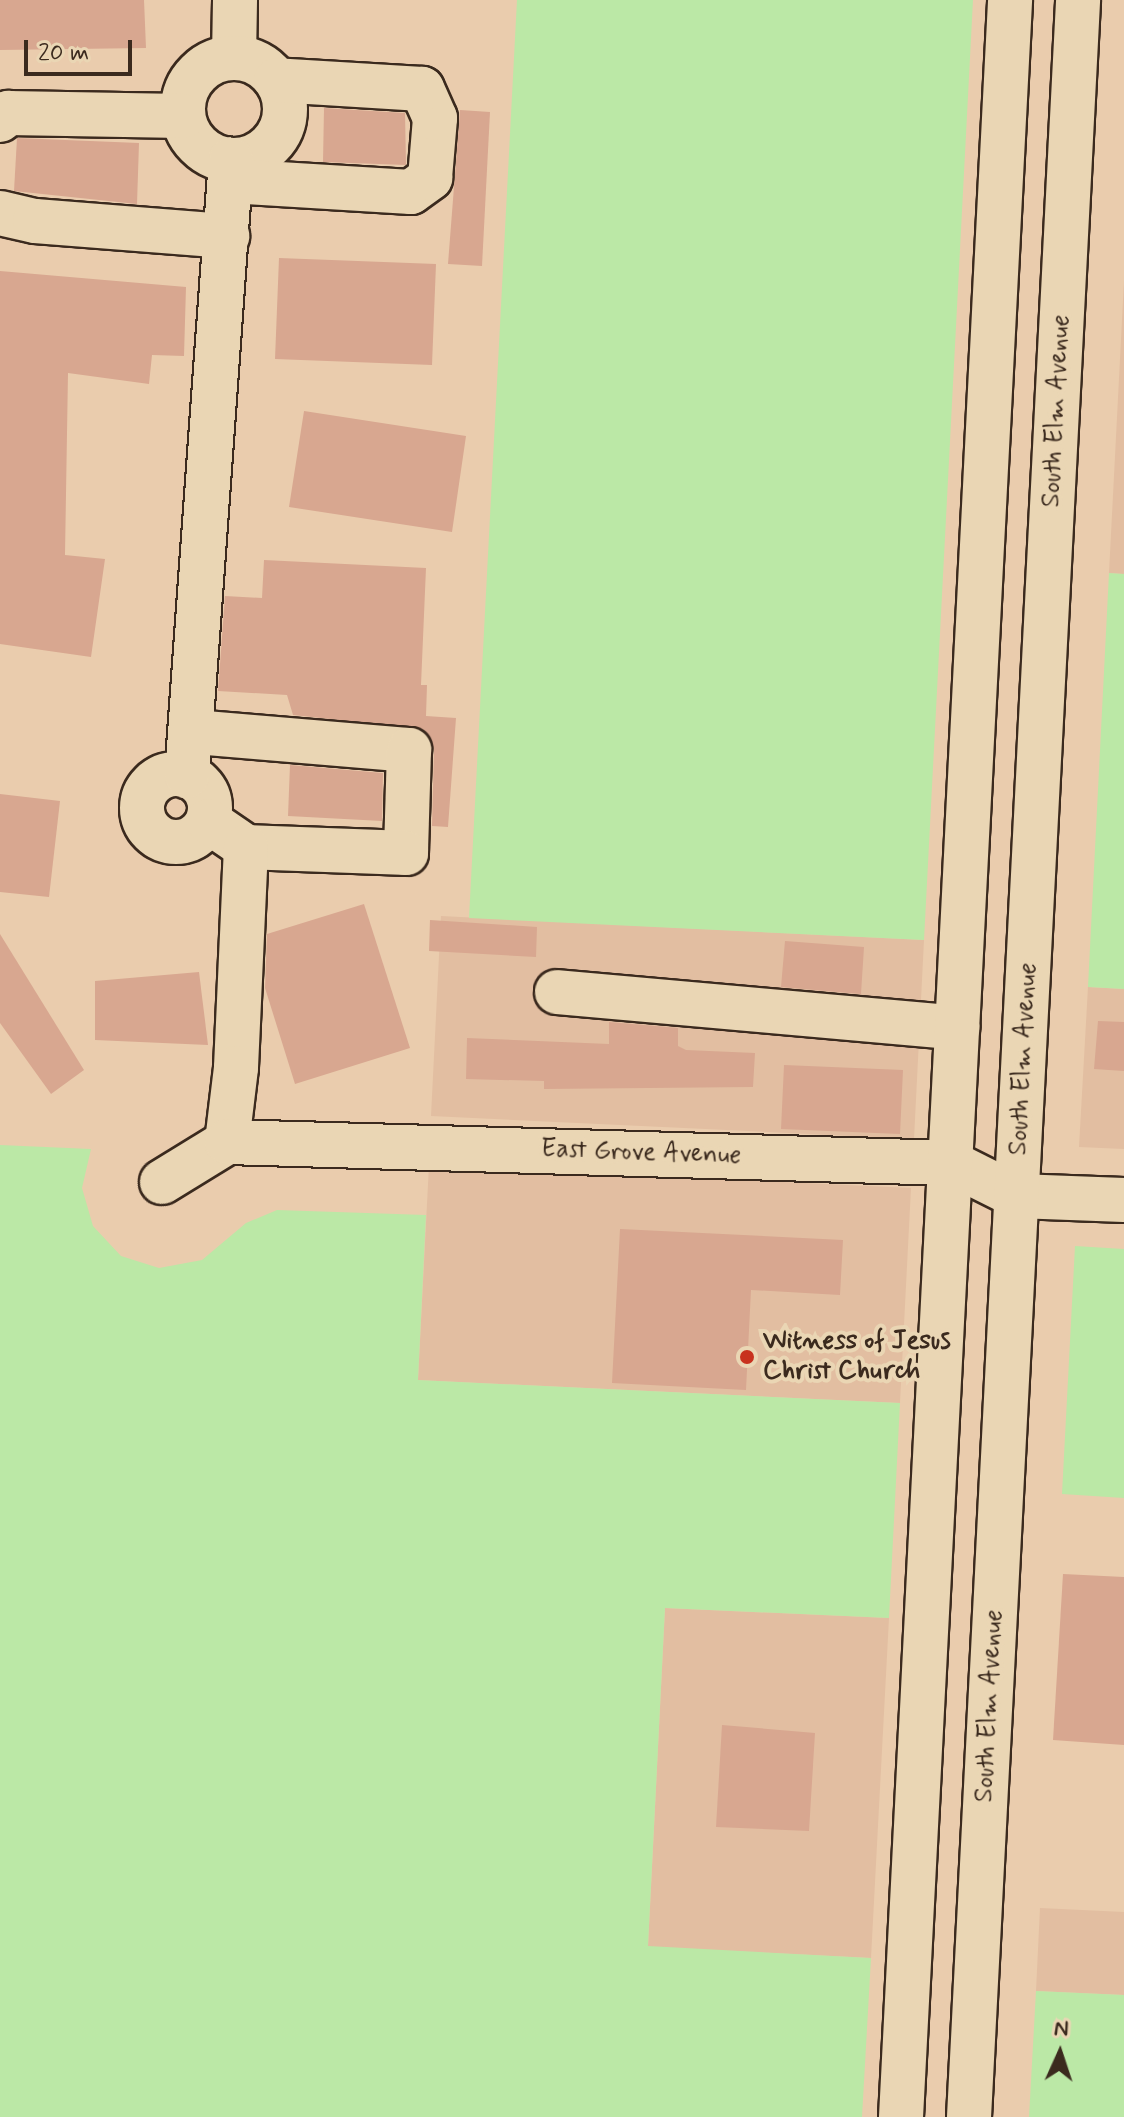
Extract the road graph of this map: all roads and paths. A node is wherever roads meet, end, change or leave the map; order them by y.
1 (235, 0) edge
2 (1010, 0) edge
3 (1078, 0) edge
4 (234, 58) junction
5 (276, 80) junction
6 (183, 116) junction
7 (0, 120) edge
8 (231, 170) junction
9 (0, 213) edge
10 (227, 236) junction
11 (194, 732) junction
12 (187, 776) junction
13 (208, 821) junction
14 (246, 847) junction
15 (557, 992) dead end
16 (957, 1028) junction
17 (227, 1142) junction
18 (951, 1163) junction
19 (162, 1182) dead end
20 (1017, 1196) junction
21 (1124, 1200) edge
22 (901, 2117) edge
23 (969, 2117) edge

1 - 4 main road
2 - 16 main road
3 - 20 main road, South Elm Avenue
4 - 5 main road
4 - 6 main road
5 - 8 main road
5 - 8 main road
6 - 7 main road
6 - 8 main road
8 - 10 main road
9 - 10 main road
10 - 11 main road
11 - 12 main road
11 - 14 main road
12 - 13 main road
12 - 13 main road
13 - 14 main road
14 - 17 main road
15 - 16 main road
16 - 18 main road
17 - 18 main road, East Grove Avenue
17 - 19 main road
18 - 20 main road, East Grove Avenue
18 - 22 main road
20 - 21 main road, East Grove Avenue
20 - 23 main road, South Elm Avenue

